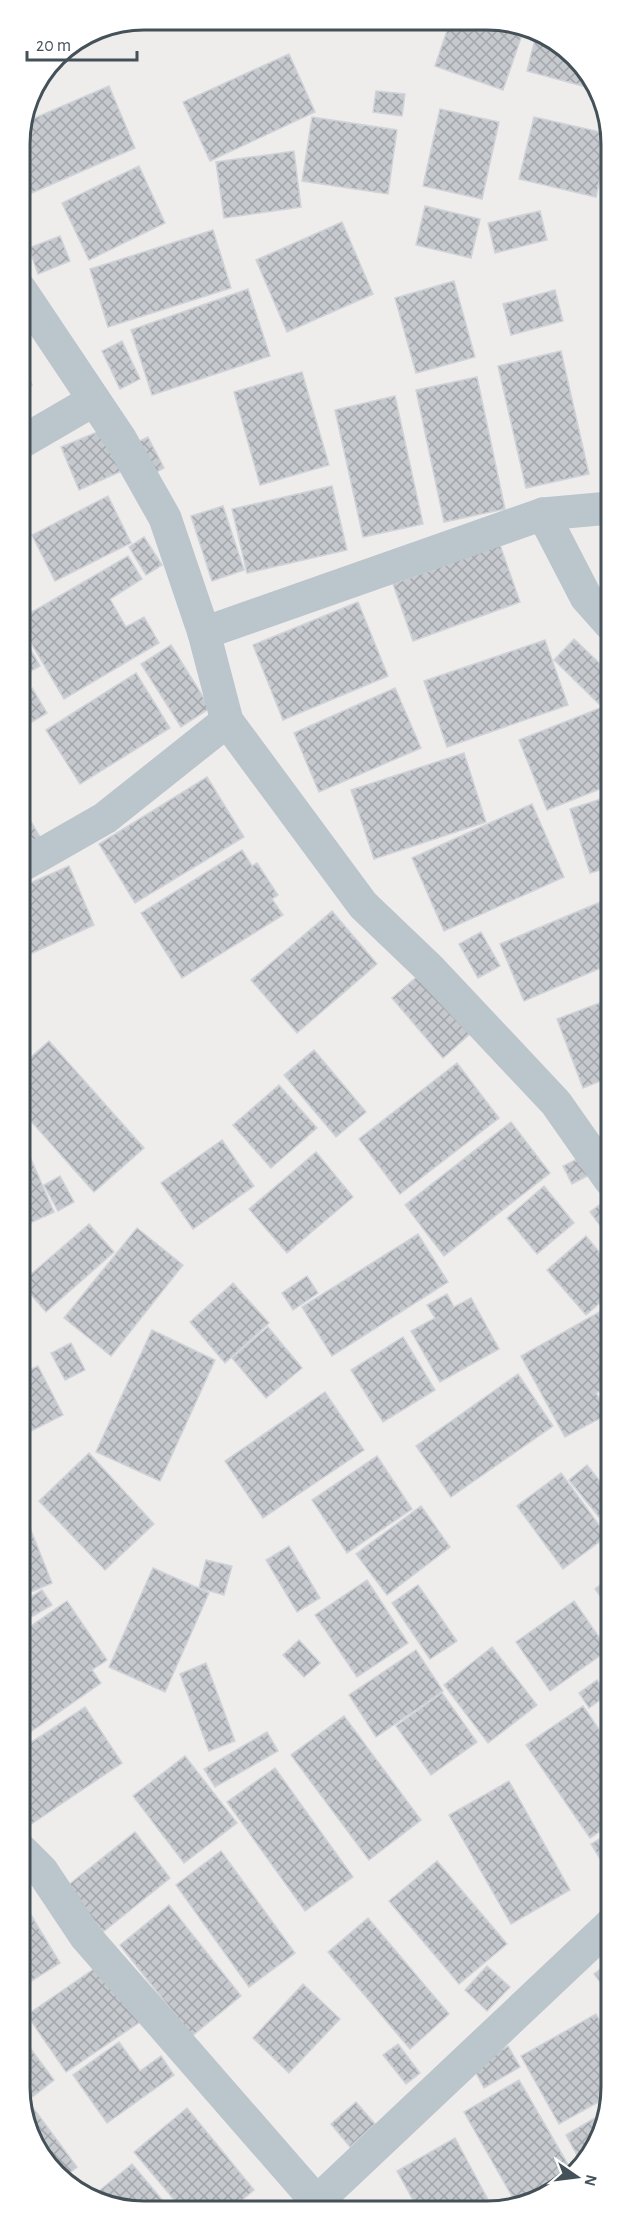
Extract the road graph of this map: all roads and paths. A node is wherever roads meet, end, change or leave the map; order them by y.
1 (30, 305) edge
2 (94, 400) junction
3 (30, 437) edge
4 (601, 509) edge
5 (543, 514) junction
6 (601, 614) edge
7 (204, 633) junction
8 (227, 721) junction
9 (30, 861) edge
10 (601, 1167) edge
11 (30, 1859) edge
12 (601, 1933) edge
13 (310, 2201) edge
14 (317, 2201) edge

1 - 2 street
2 - 3 street
2 - 7 street
4 - 5 street
5 - 6 street
5 - 7 street
7 - 8 street
8 - 9 street
8 - 10 street
11 - 13 street
12 - 14 street

